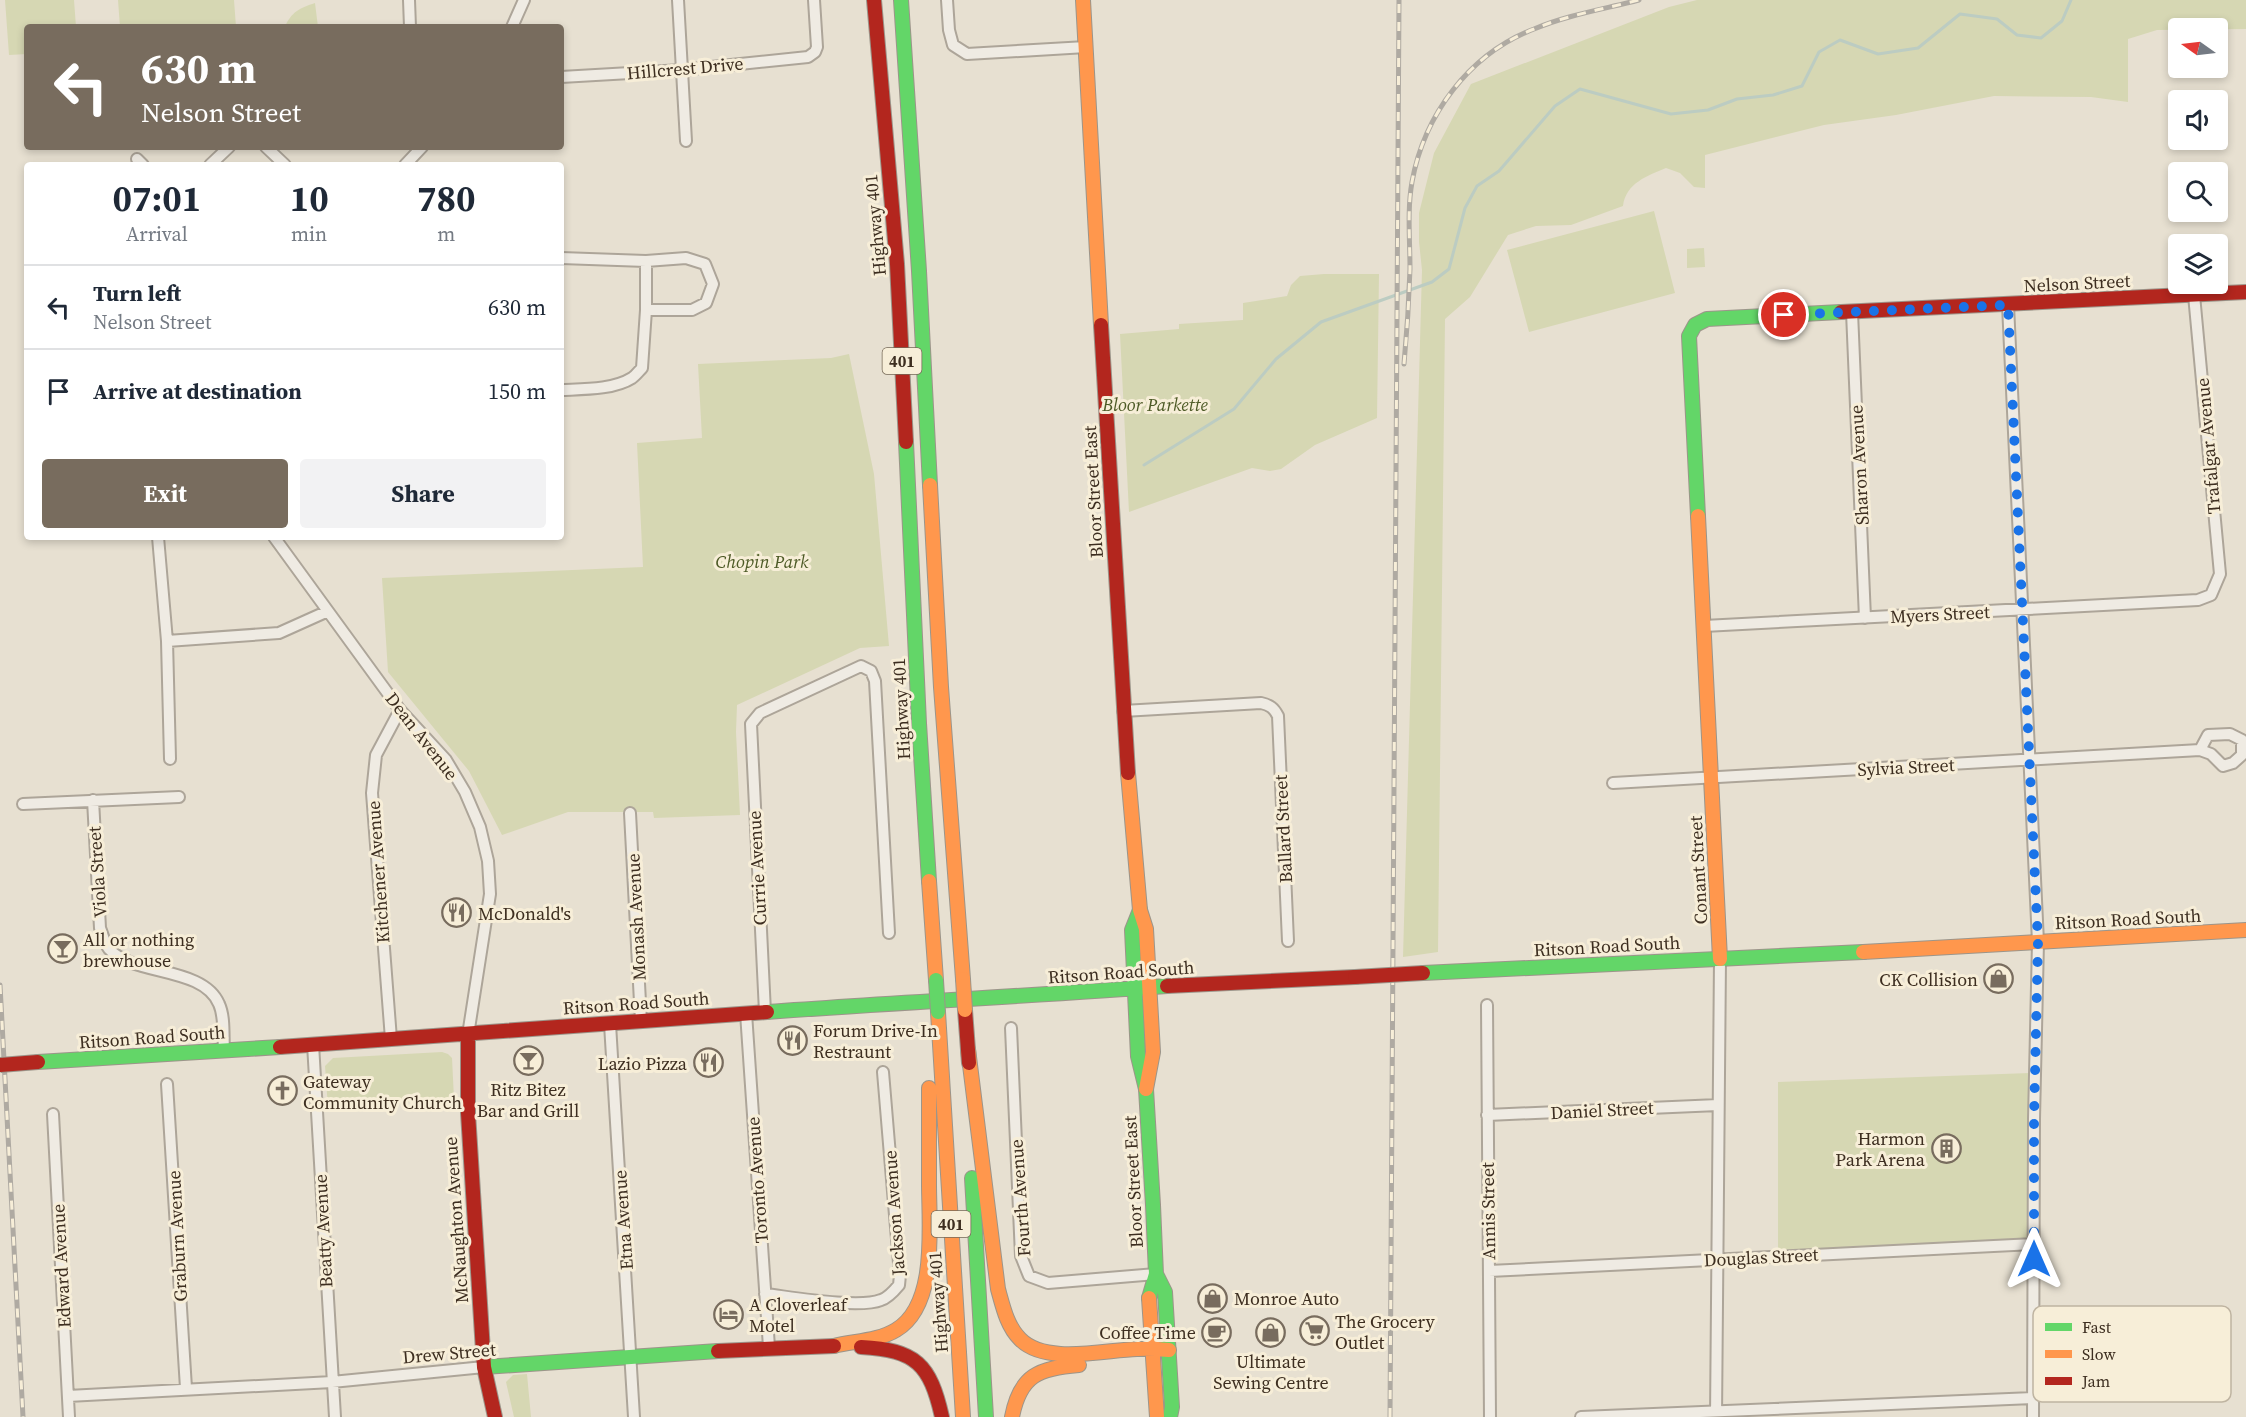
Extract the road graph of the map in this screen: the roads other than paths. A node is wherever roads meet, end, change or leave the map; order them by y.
1 (409, 0) edge
2 (524, 0) edge
3 (678, 0) edge
4 (814, 0) edge
5 (874, 0) edge
6 (901, 0) edge
7 (947, 0) edge
8 (1083, 0) edge
9 (411, 24) edge
10 (513, 24) edge
11 (1086, 47) junction
12 (682, 70) junction
13 (564, 77) edge
14 (686, 141) dead end
15 (226, 150) edge
16 (270, 150) edge
17 (419, 150) edge
18 (213, 162) edge
19 (282, 162) edge
20 (408, 162) edge
21 (564, 258) edge
22 (646, 261) junction
23 (2246, 292) edge
24 (2194, 295) junction
25 (2008, 305) junction
26 (646, 310) junction
27 (1852, 312) junction
28 (1695, 324) joint
29 (564, 390) edge
30 (158, 540) edge
31 (276, 540) edge
32 (2211, 595) joint
33 (2023, 610) junction
34 (328, 611) junction
35 (1865, 618) junction
36 (1704, 626) junction
37 (167, 640) junction
38 (400, 710) junction
39 (1123, 711) junction
40 (2200, 750) dead end
41 (170, 759) dead end
42 (2029, 760) junction
43 (1712, 777) junction
44 (1612, 783) dead end
45 (179, 797) dead end
46 (93, 800) junction
47 (22, 804) dead end
48 (630, 813) dead end
49 (1140, 910) junction
50 (2246, 930) edge
51 (889, 933) dead end
52 (1288, 941) dead end
53 (2038, 942) junction
54 (1720, 959) junction
55 (1150, 987) junction
56 (1135, 988) junction
57 (1487, 1005) dead end
58 (765, 1012) junction
59 (746, 1013) junction
60 (641, 1021) junction
61 (610, 1024) junction
62 (1011, 1028) dead end
63 (939, 1031) junction
64 (468, 1035) junction
65 (391, 1039) junction
66 (313, 1044) junction
67 (968, 1048) junction
68 (224, 1050) junction
69 (0, 1065) edge
70 (883, 1072) dead end
71 (167, 1084) dead end
72 (1146, 1089) junction
73 (1718, 1105) junction
74 (53, 1114) dead end
75 (1486, 1115) junction
76 (2034, 1244) junction
77 (1717, 1258) junction
78 (1489, 1271) junction
79 (1156, 1274) junction
80 (765, 1294) junction
81 (2034, 1306) edge
82 (834, 1346) junction
83 (769, 1347) junction
84 (631, 1356) junction
85 (1152, 1356) junction
86 (1169, 1357) junction
87 (484, 1367) junction
88 (332, 1382) junction
89 (186, 1388) junction
90 (68, 1396) junction
91 (2033, 1398) joint
92 (1716, 1415) edge
93 (69, 1417) edge
94 (335, 1417) edge
95 (495, 1417) edge
96 (634, 1417) edge
97 (942, 1417) edge
98 (963, 1417) edge
99 (986, 1417) edge
100 (1012, 1417) edge
101 (1157, 1417) edge
102 (1170, 1417) edge
103 (1490, 1417) edge
104 (1581, 1417) edge
105 (2033, 1417) edge

1 - 9 street
2 - 10 street
3 - 12 street
4 - 12 street, Hillcrest Drive
5 - 63 main road, Highway 401 / 401, bridge
6 - 67 main road, 401, bridge
7 - 11 street
8 - 11 main road, Bloor Street East
11 - 39 main road, Bloor Street East
12 - 13 street, Hillcrest Drive
12 - 14 street
15 - 18 street
16 - 19 street
17 - 20 street
21 - 22 street
22 - 26 street
22 - 26 street
23 - 24 main road, Nelson Street
24 - 25 main road, Nelson Street
24 - 32 street, Trafalgar Avenue
25 - 27 main road, Nelson Street
25 - 33 street
26 - 29 street
27 - 28 main road, Nelson Street
27 - 35 street, Sharon Avenue
28 - 36 main road, Conant Street
30 - 37 street
31 - 34 street, Dean Avenue
32 - 33 street, Myers Street
33 - 35 street, Myers Street
33 - 42 street
34 - 37 street
34 - 38 street, Dean Avenue
35 - 36 street, Myers Street
36 - 43 main road, Conant Street
37 - 41 street
38 - 64 street, Dean Avenue
38 - 65 street, Kitchener Avenue
39 - 49 main road, Bloor Street East
39 - 52 street, Ballard Street
40 - 42 street, Sylvia Street
42 - 43 street, Sylvia Street
42 - 53 street
43 - 44 street, Sylvia Street
43 - 54 main road, Conant Street
45 - 46 street
46 - 47 street
46 - 68 street, Viola Street
48 - 60 street, Monash Avenue
49 - 55 main road, Bloor Street East
49 - 56 main road, Bloor Street East
50 - 53 main road, Ritson Road South
51 - 58 street, Currie Avenue
53 - 54 main road, Ritson Road South
53 - 76 street
54 - 55 main road, Ritson Road South, bridge
54 - 73 street, Conant Street
55 - 56 main road, Ritson Road South
55 - 72 main road, Bloor Street East
56 - 58 main road, Ritson Road South
56 - 72 main road, Bloor Street East
57 - 75 street, Annis Street
58 - 59 main road, Ritson Road South
59 - 60 main road, Ritson Road South
59 - 80 street, Toronto Avenue
60 - 61 main road, Ritson Road South
61 - 64 main road, Ritson Road South
61 - 84 street, Etna Avenue
62 - 79 street, Fourth Avenue
63 - 82 main road
63 - 98 main road, Highway 401 / 401
64 - 65 main road, Ritson Road South
64 - 87 main road, McNaughton Avenue
65 - 66 main road, Ritson Road South
66 - 68 main road, Ritson Road South
66 - 88 street, Beatty Avenue
67 - 85 main road
67 - 99 main road, 401
68 - 69 main road, Ritson Road South, bridge
70 - 80 street, Jackson Avenue
71 - 89 street, Graburn Avenue
72 - 79 main road, Bloor Street East
73 - 75 street, Daniel Street
73 - 77 street, Conant Street
74 - 90 street, Edward Avenue
75 - 78 street, Annis Street
76 - 77 street, Douglas Street
76 - 81 street
77 - 78 street, Douglas Street
77 - 92 street, Conant Street
78 - 103 street, Annis Street
79 - 85 main road, Bloor Street East
79 - 86 main road, Bloor Street East
80 - 83 street, Toronto Avenue
82 - 83 main road, Drew Street
82 - 97 main road
83 - 84 main road, Drew Street
84 - 87 main road, Drew Street
84 - 96 street, Etna Avenue
85 - 86 main road
85 - 100 main road
85 - 101 main road, Bloor Street East
86 - 102 main road, Bloor Street East
87 - 88 street, Drew Street
87 - 95 main road, McNaughton Avenue
88 - 89 street, Drew Street
88 - 94 street, Beatty Avenue
89 - 90 street, Drew Street
90 - 93 street, Edward Avenue
91 - 92 street
91 - 105 street
92 - 104 street

